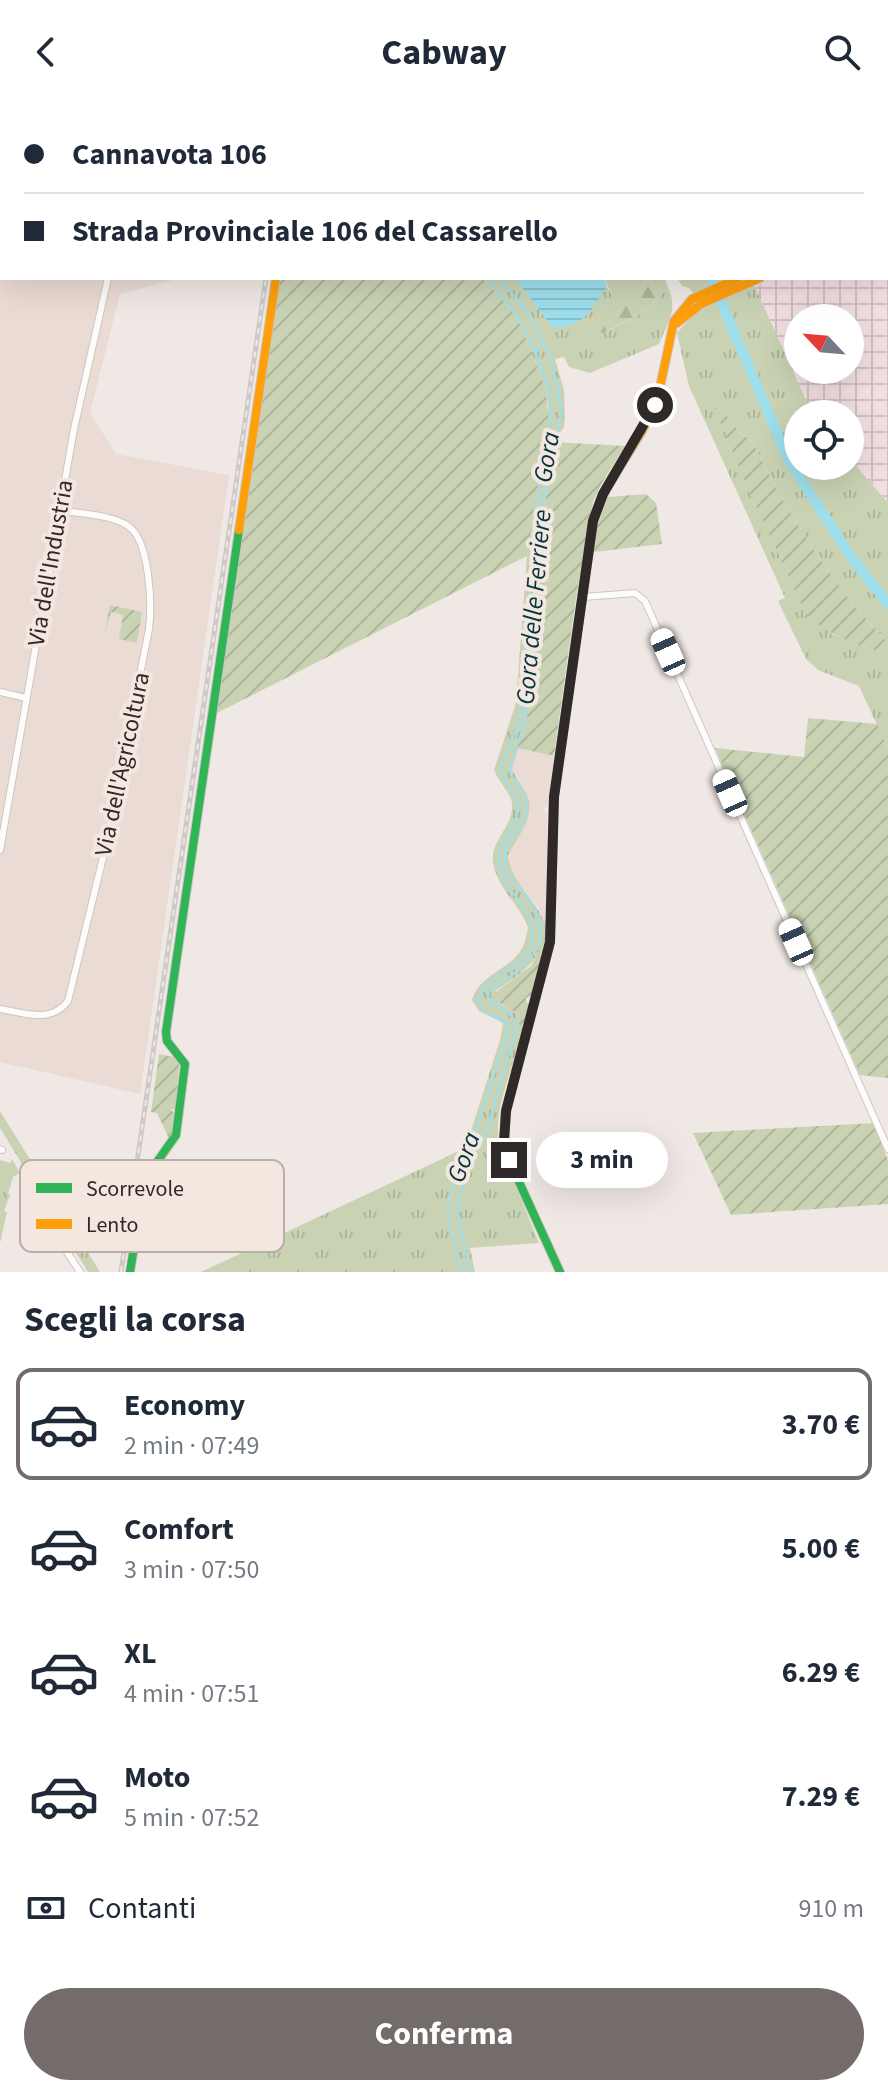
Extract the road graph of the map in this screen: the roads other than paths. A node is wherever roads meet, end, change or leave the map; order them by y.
1 (108, 280) edge
2 (276, 280) edge
3 (738, 282) edge
4 (59, 510) junction
5 (583, 597) junction
6 (0, 692) edge
7 (26, 698) junction
8 (0, 850) edge
9 (0, 1009) edge
10 (888, 1149) edge
11 (159, 1160) edge
12 (67, 1252) edge
13 (133, 1252) edge
14 (80, 1272) edge
15 (130, 1272) edge
16 (560, 1272) edge

1 - 4 street, Via dell'Industria
2 - 11 street
3 - 5 street
4 - 7 street, Via dell'Industria
4 - 9 street, Via dell'Agricoltura
5 - 10 street
5 - 16 street
6 - 7 street
7 - 8 street, Via dell'Industria
12 - 14 street
13 - 15 street

